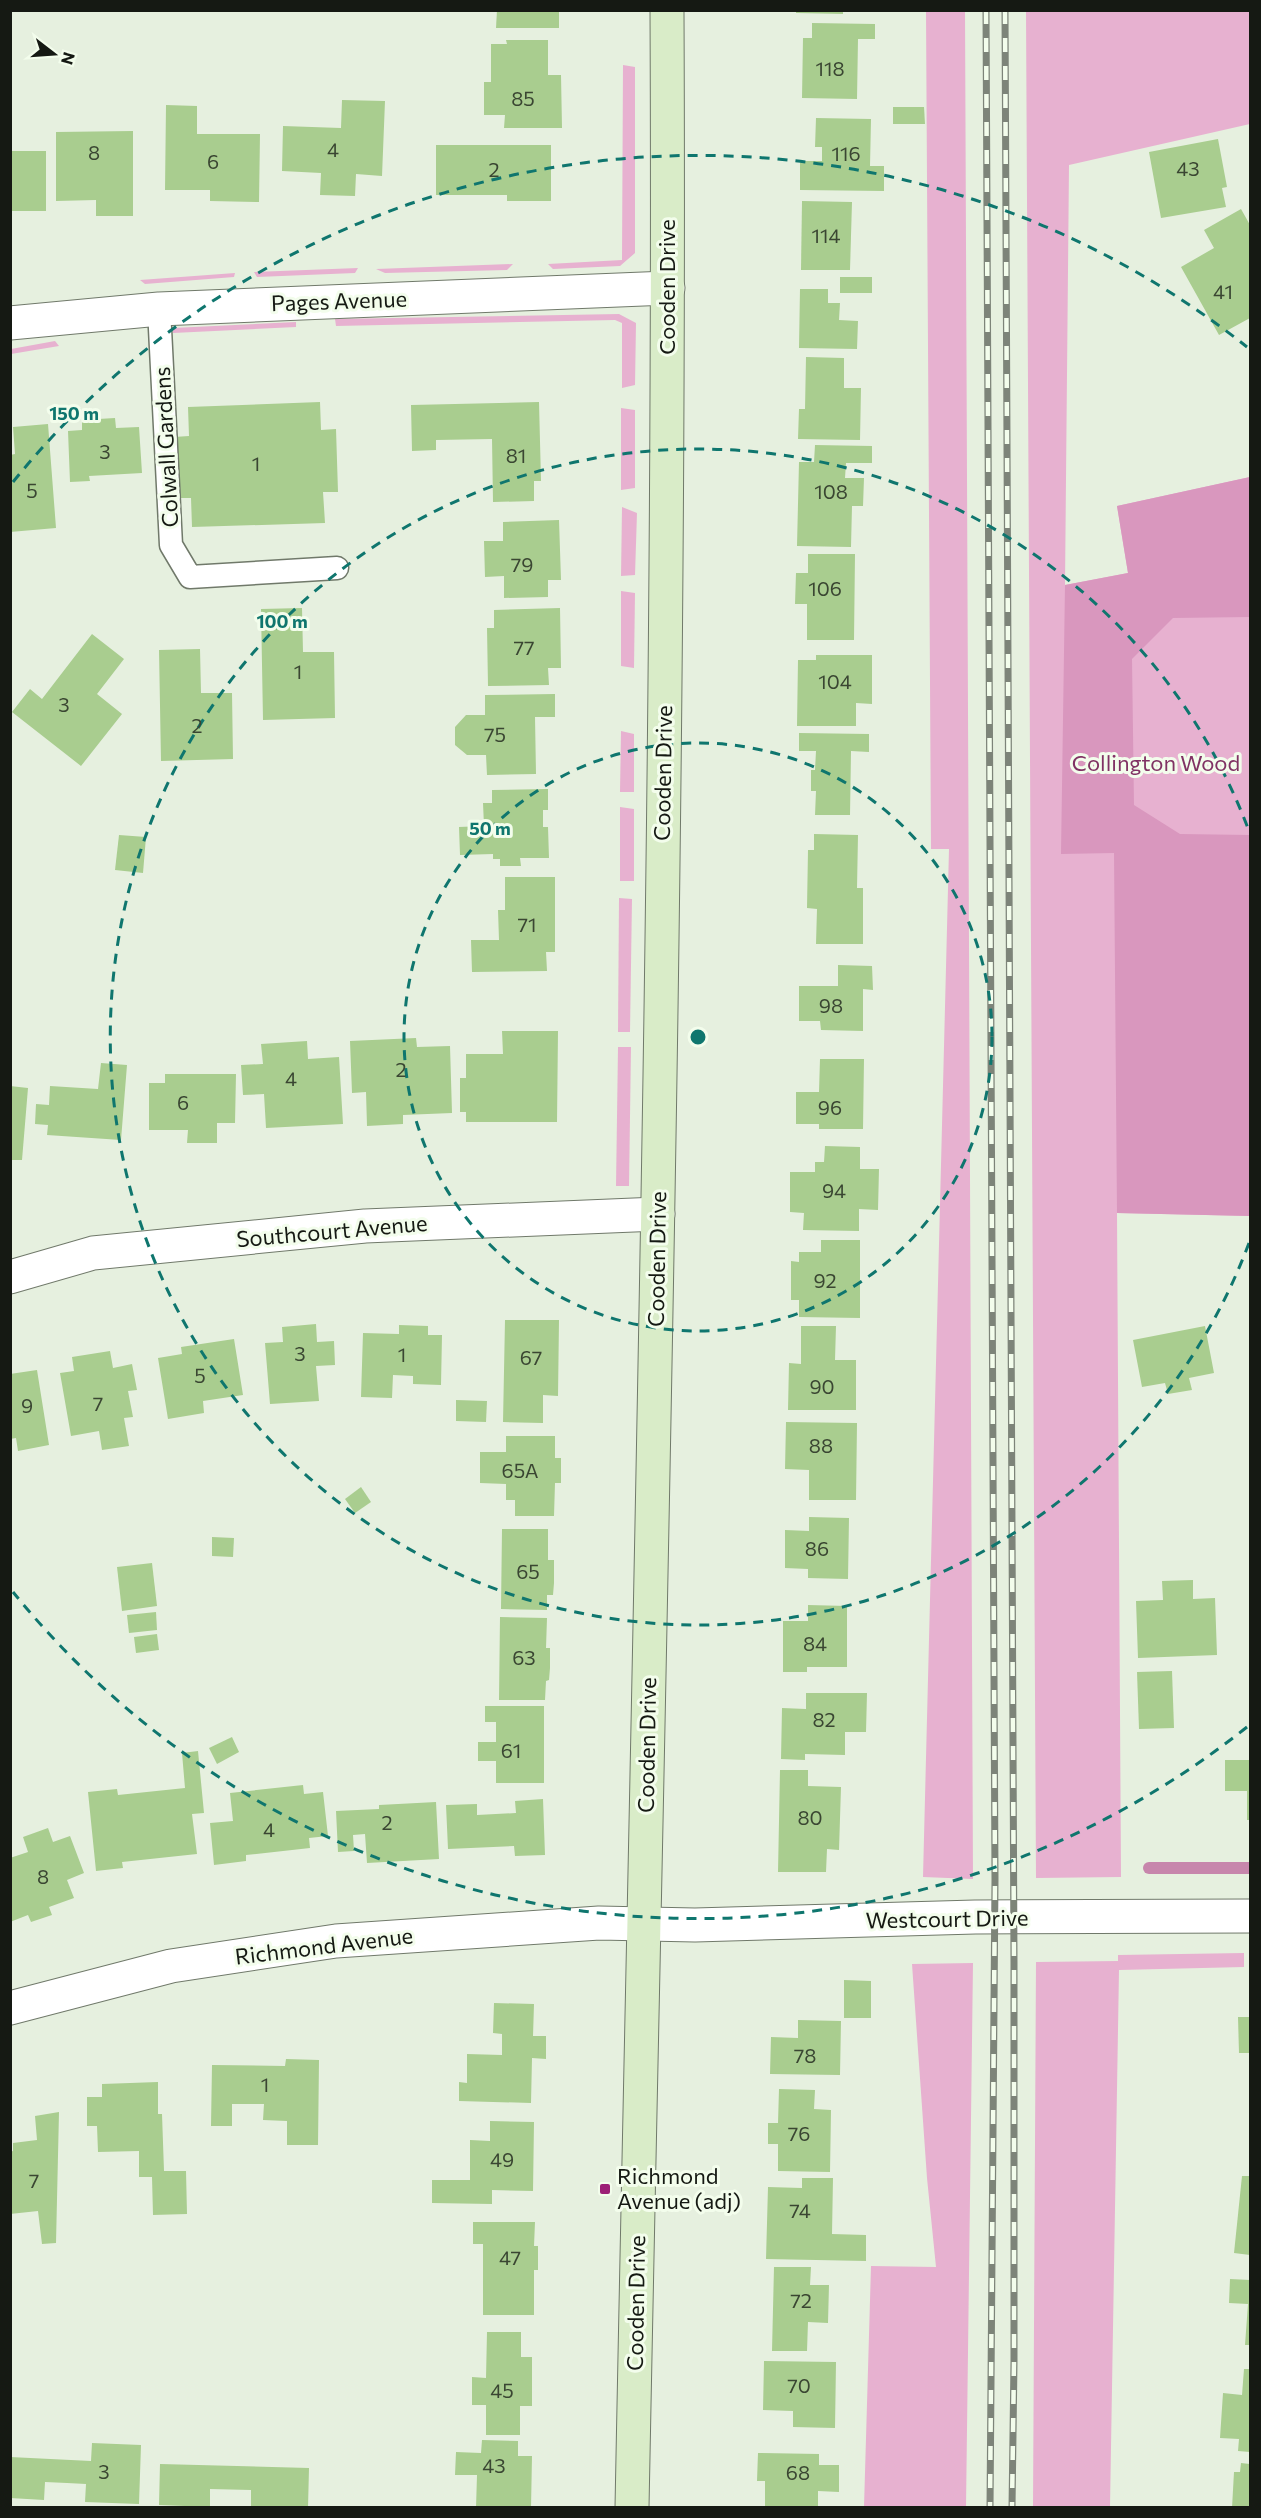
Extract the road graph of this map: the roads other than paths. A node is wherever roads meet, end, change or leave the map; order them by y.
1 (666, 10) edge
2 (668, 288) junction
3 (159, 309) junction
4 (10, 323) edge
5 (337, 568) dead end
6 (658, 1214) junction
7 (10, 1277) edge
8 (1251, 1916) edge
9 (643, 1924) junction
10 (10, 2008) edge
11 (632, 2508) edge

1 - 2 main road, Cooden Drive
2 - 3 street, Pages Avenue
2 - 6 main road, Cooden Drive
3 - 4 street, Pages Avenue
3 - 5 lane, Colwall Gardens
6 - 7 street, Southcourt Avenue
6 - 9 main road, Cooden Drive
8 - 9 street, Westcourt Drive
9 - 10 street, Richmond Avenue
9 - 11 main road, Cooden Drive

